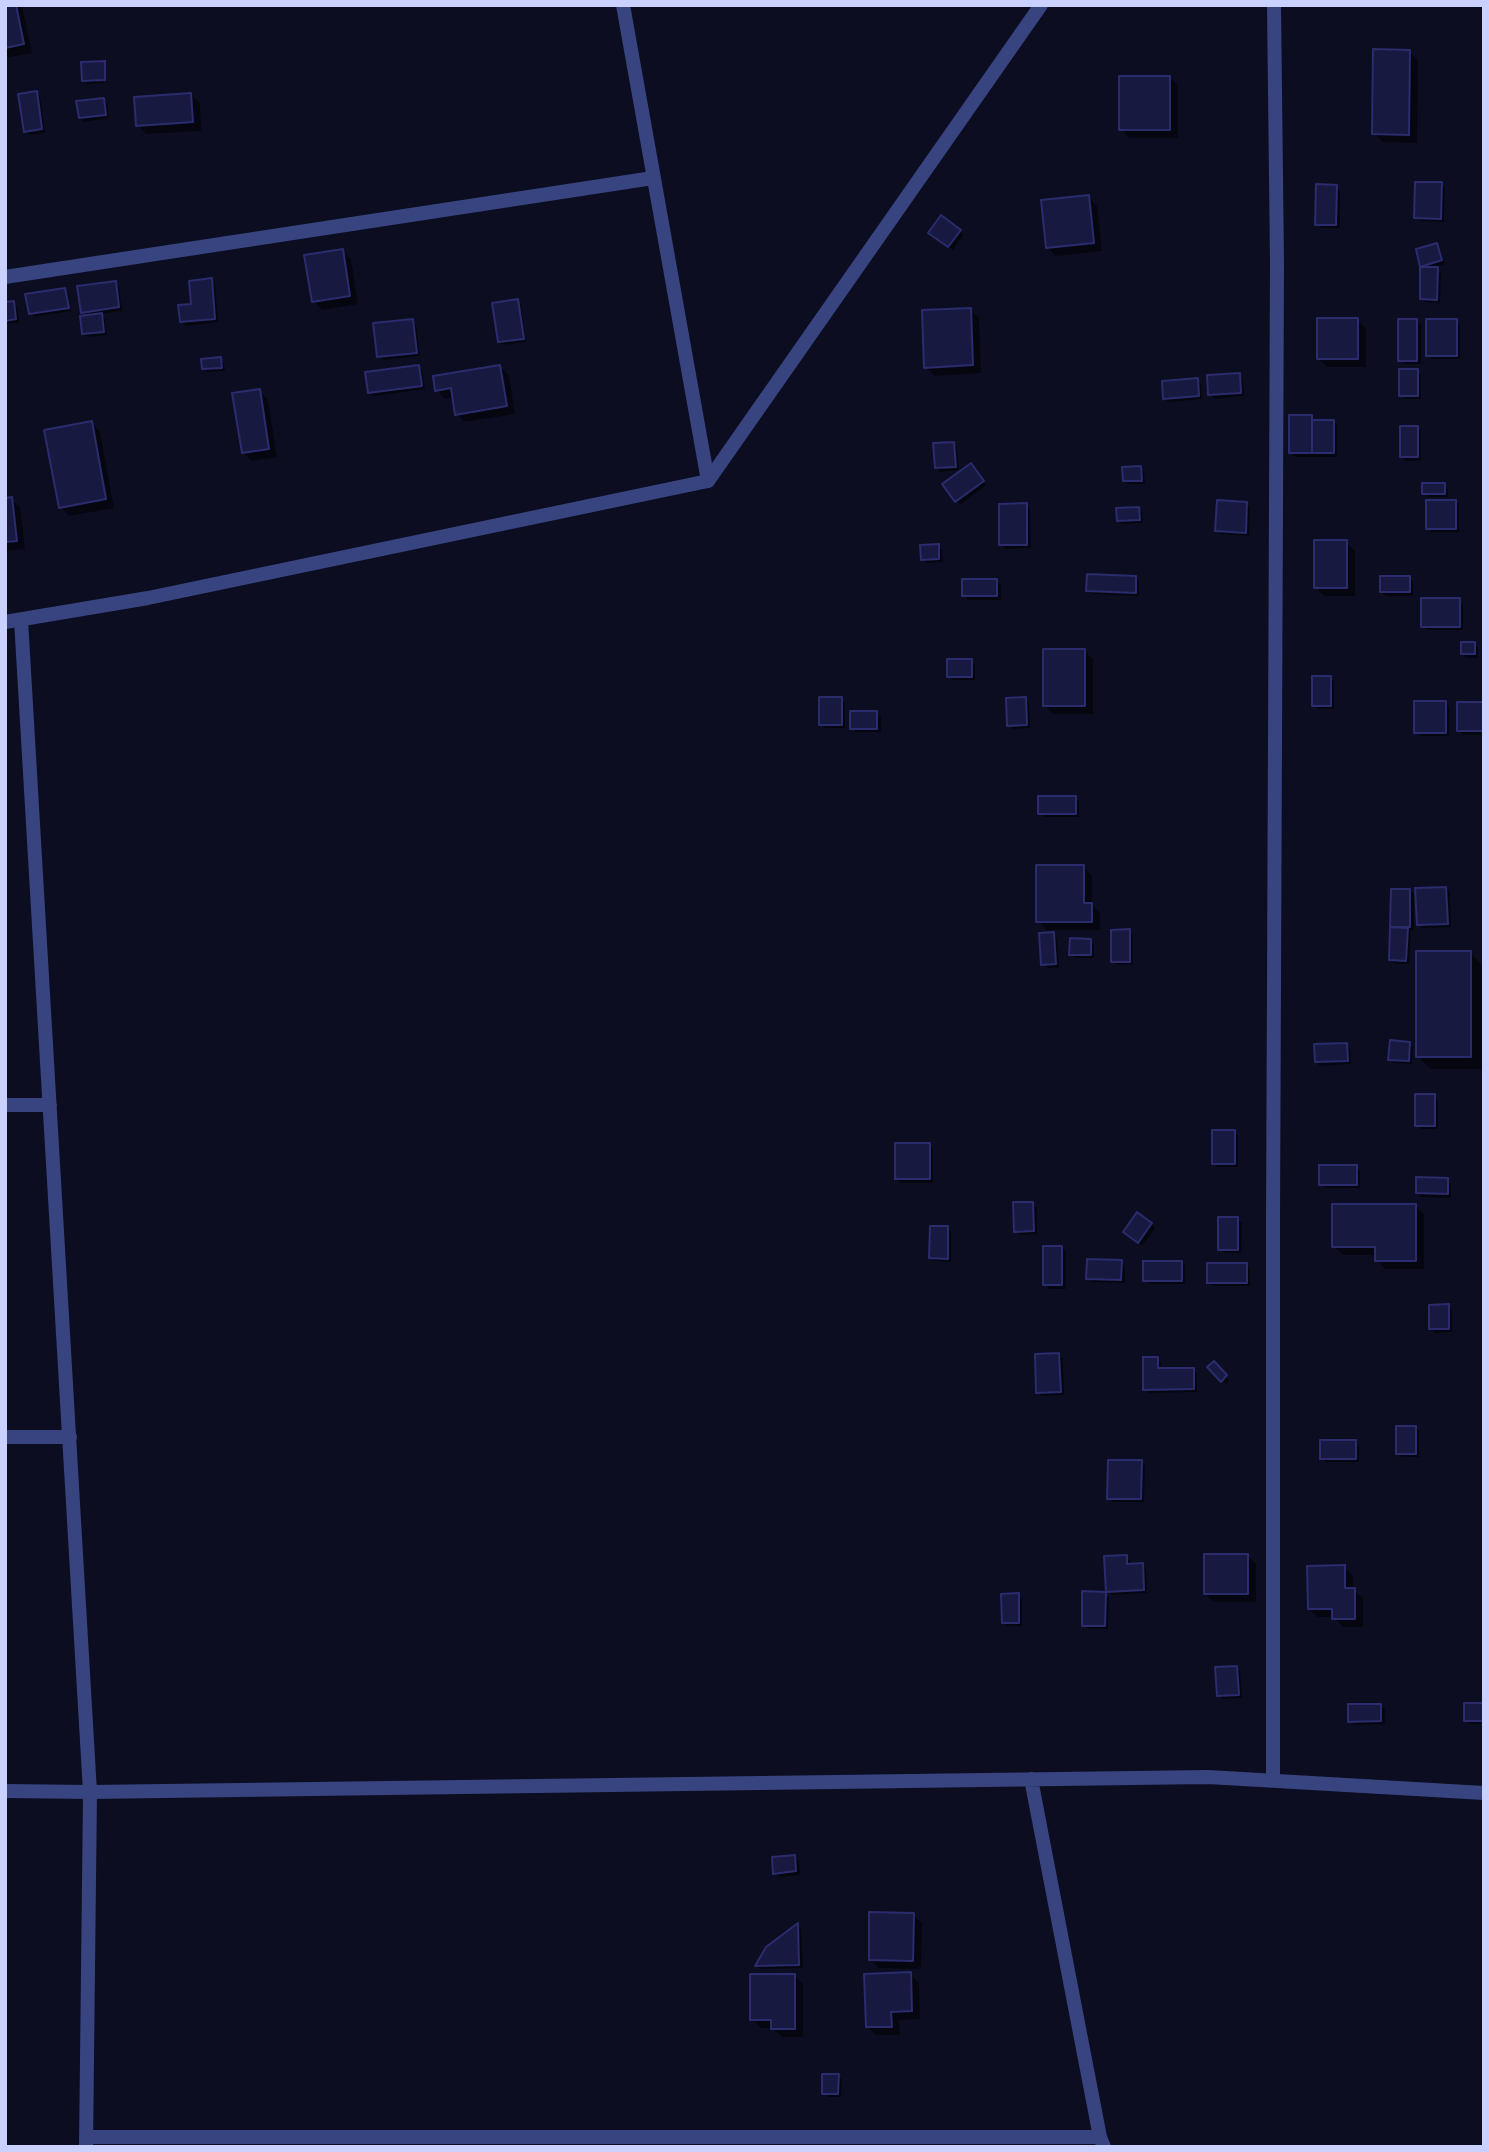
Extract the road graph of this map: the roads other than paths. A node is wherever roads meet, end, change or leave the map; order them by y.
1 (623, 5) edge
2 (1041, 5) edge
3 (1274, 5) edge
4 (653, 177) junction
5 (5, 277) edge
6 (708, 481) junction
7 (21, 620) junction
8 (5, 622) edge
9 (5, 1105) edge
10 (50, 1105) junction
11 (5, 1437) edge
12 (70, 1437) junction
13 (1031, 1779) junction
14 (1273, 1780) junction
15 (5, 1791) edge
16 (90, 1792) junction
17 (1484, 1793) edge
18 (86, 2142) edge
19 (1102, 2142) edge

1 - 4 street
2 - 6 street
3 - 14 street
4 - 5 street
4 - 6 street
6 - 7 street
7 - 8 street
7 - 10 street
9 - 10 street
10 - 12 street
11 - 12 street
12 - 16 street
13 - 14 street
13 - 16 street
13 - 19 street
14 - 17 street
15 - 16 street
16 - 18 street
18 - 19 street

